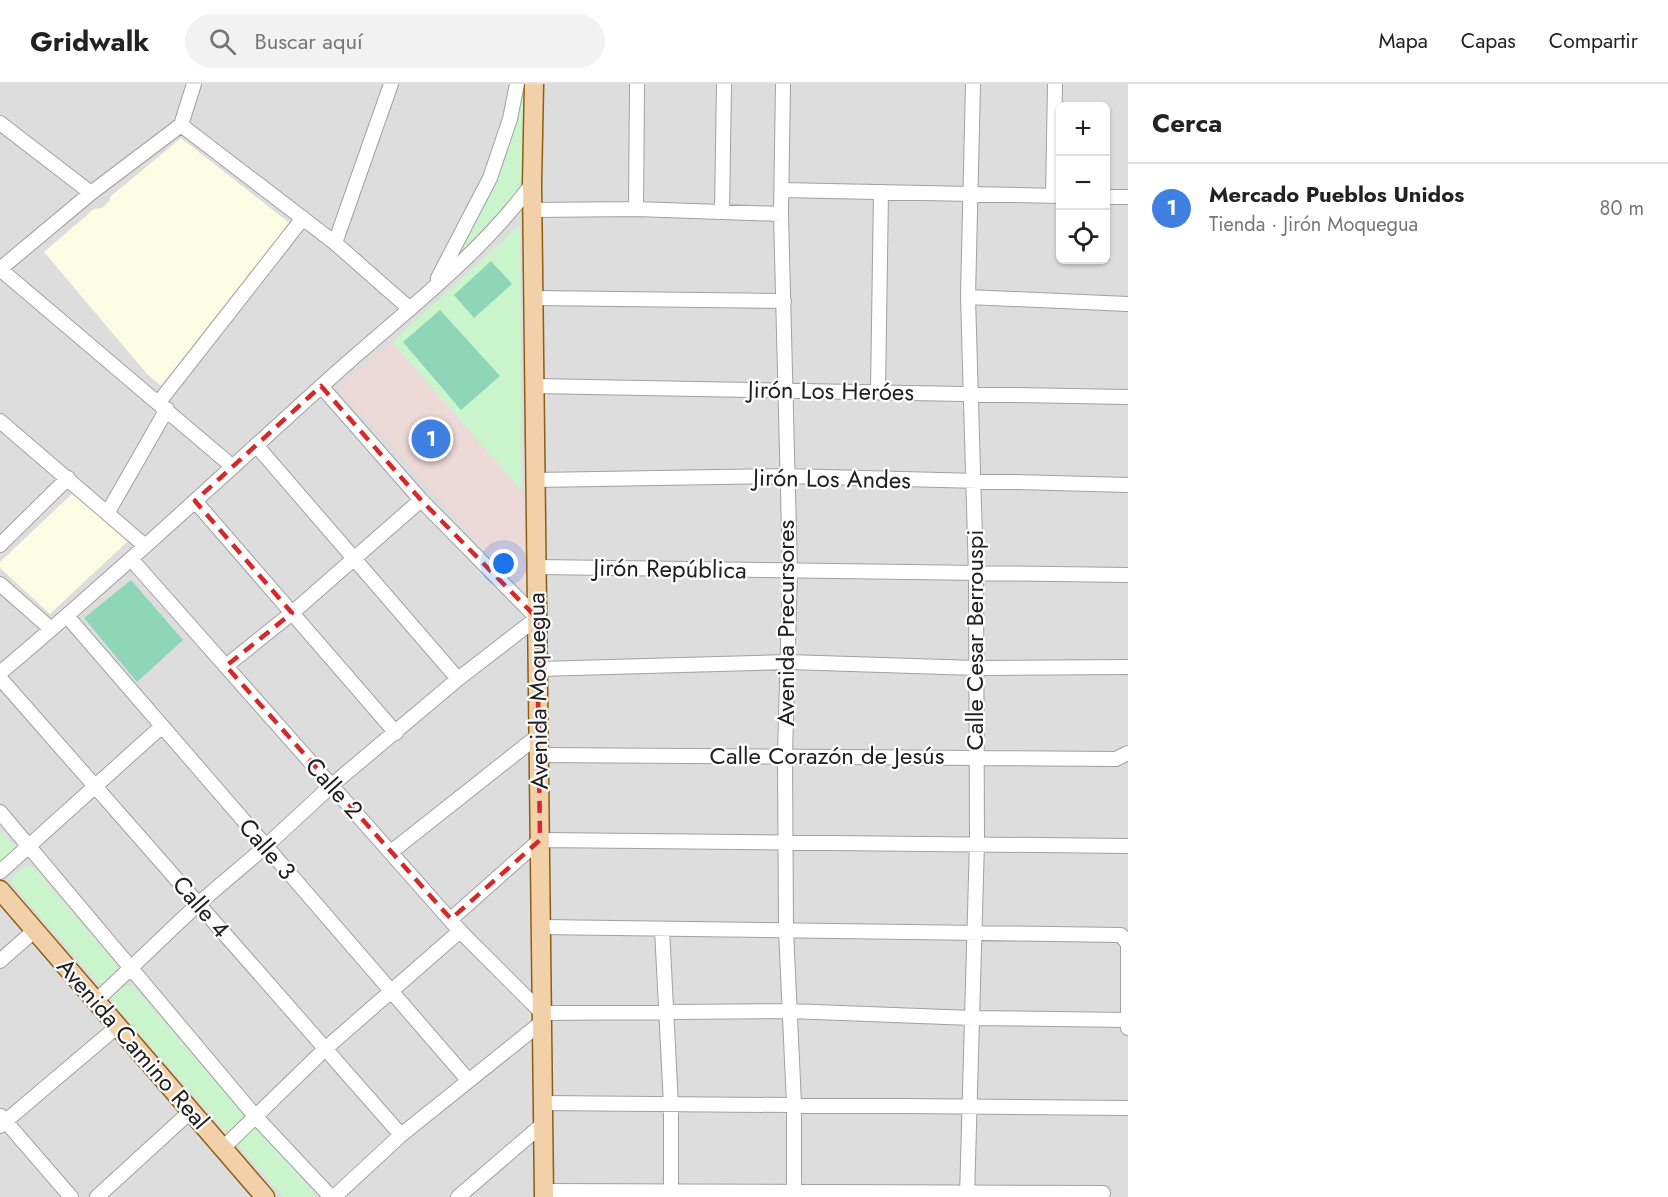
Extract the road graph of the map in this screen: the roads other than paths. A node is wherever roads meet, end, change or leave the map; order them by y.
1 (194, 84) edge
2 (391, 84) edge
3 (517, 84) edge
4 (534, 84) edge
5 (637, 84) edge
6 (724, 84) edge
7 (783, 84) edge
8 (973, 84) edge
9 (1054, 84) edge
10 (0, 123) edge
11 (181, 125) junction
12 (1056, 159) edge
13 (532, 184) junction
14 (782, 190) junction
15 (881, 192) junction
16 (969, 192) junction
17 (91, 193) junction
18 (1056, 196) edge
19 (1110, 197) edge
20 (1128, 197) edge
21 (636, 208) junction
22 (533, 210) junction
23 (722, 212) junction
24 (781, 214) junction
25 (303, 218) junction
26 (335, 243) junction
27 (0, 269) edge
28 (968, 297) junction
29 (534, 298) junction
30 (784, 301) junction
31 (1128, 304) edge
32 (410, 309) junction
33 (321, 386) junction
34 (535, 386) junction
35 (786, 390) junction
36 (878, 391) junction
37 (972, 393) junction
38 (1128, 398) edge
39 (163, 406) junction
40 (0, 421) edge
41 (256, 446) junction
42 (233, 466) junction
43 (785, 477) junction
44 (68, 478) junction
45 (536, 480) junction
46 (973, 482) junction
47 (1128, 485) edge
48 (421, 500) junction
49 (195, 501) junction
50 (108, 512) junction
51 (0, 545) edge
52 (144, 545) junction
53 (355, 558) junction
54 (131, 560) junction
55 (537, 567) junction
56 (790, 572) junction
57 (976, 575) junction
58 (1128, 575) edge
59 (0, 584) edge
60 (292, 613) junction
61 (67, 616) junction
62 (537, 618) junction
63 (51, 629) junction
64 (788, 662) junction
65 (226, 666) junction
66 (1128, 667) edge
67 (976, 668) junction
68 (538, 669) junction
69 (0, 673) edge
70 (0, 678) edge
71 (458, 679) junction
72 (161, 727) junction
73 (396, 733) junction
74 (539, 735) junction
75 (539, 755) junction
76 (785, 755) junction
77 (975, 756) junction
78 (1122, 756) edge
79 (332, 785) junction
80 (96, 787) junction
81 (0, 812) edge
82 (540, 840) junction
83 (977, 842) junction
84 (786, 843) junction
85 (28, 846) junction
86 (1128, 846) edge
87 (266, 847) junction
88 (391, 852) junction
89 (0, 872) edge
90 (0, 890) edge
91 (198, 904) junction
92 (451, 919) junction
93 (541, 927) junction
94 (662, 929) junction
95 (35, 930) junction
96 (786, 930) junction
97 (460, 931) junction
98 (974, 934) junction
99 (0, 961) edge
100 (132, 969) junction
101 (392, 993) junction
102 (96, 1002) junction
103 (789, 1011) junction
104 (665, 1013) junction
105 (542, 1017) junction
106 (972, 1018) junction
107 (1128, 1020) edge
108 (118, 1026) junction
109 (1128, 1028) edge
110 (325, 1049) junction
111 (468, 1080) junction
112 (543, 1103) junction
113 (794, 1104) junction
114 (671, 1105) junction
115 (968, 1107) junction
116 (1128, 1108) edge
117 (191, 1111) junction
118 (255, 1116) junction
119 (2, 1120) edge
120 (543, 1124) junction
121 (401, 1135) junction
122 (223, 1148) junction
123 (1103, 1193) dead end
124 (544, 1194) edge
125 (671, 1195) edge
126 (794, 1195) edge
127 (967, 1195) edge
128 (70, 1197) edge
129 (97, 1197) edge
130 (265, 1197) edge
131 (332, 1197) edge
132 (459, 1197) edge

1 - 11 street
2 - 26 street
3 - 32 street
4 - 13 main road, Avenida Moquegua
5 - 21 street
6 - 23 street
7 - 14 street, Avenida Precursores
8 - 16 street, Calle Cesar Berrouspi
9 - 12 street
10 - 17 street
11 - 17 street
11 - 25 street
13 - 22 main road, Avenida Moquegua
13 - 32 street
14 - 15 street
14 - 24 street, Avenida Precursores
15 - 16 street
15 - 36 street
16 - 18 street
16 - 28 street, Calle Cesar Berrouspi
17 - 27 street
19 - 20 street
21 - 22 street
21 - 23 street
22 - 29 main road, Avenida Moquegua
23 - 24 street
24 - 30 street, Avenida Precursores
25 - 26 street
25 - 39 street
26 - 32 street
27 - 39 street
28 - 31 street
28 - 37 street, Calle Cesar Berrouspi
29 - 30 street
29 - 34 main road, Avenida Moquegua
30 - 35 street, Avenida Precursores
32 - 33 street
33 - 41 street
33 - 48 street
34 - 35 street, Jirón Los Heróes
34 - 45 main road, Avenida Moquegua
35 - 36 street, Jirón Los Heróes
35 - 43 street, Avenida Precursores
36 - 37 street, Jirón Los Heróes
37 - 38 street, Jirón Los Heróes
37 - 46 street, Calle Cesar Berrouspi
39 - 42 street
39 - 50 street
40 - 44 street
41 - 42 street
41 - 53 street
42 - 49 street
43 - 45 street, Jirón Los Andes
43 - 46 street, Jirón Los Andes
43 - 56 street, Avenida Precursores
44 - 50 street
44 - 51 street
45 - 55 main road, Avenida Moquegua
46 - 47 street, Jirón Los Andes
46 - 57 street, Calle Cesar Berrouspi
48 - 53 street
48 - 62 street
49 - 52 street
49 - 60 street
50 - 52 street
52 - 54 street
53 - 60 street
53 - 71 street
54 - 61 street
54 - 65 street, Calle 2
55 - 56 street, Jirón República
55 - 62 main road, Avenida Moquegua
56 - 57 street, Jirón República
56 - 64 street, Avenida Precursores
57 - 58 street, Jirón República
57 - 67 street, Calle Cesar Berrouspi
59 - 63 street
60 - 65 street
60 - 73 street
61 - 63 street
61 - 72 street, Calle 3
62 - 68 main road, Avenida Moquegua
62 - 71 street
63 - 69 street
64 - 67 street
64 - 68 street
64 - 76 street, Avenida Precursores
65 - 79 street, Calle 2
66 - 67 street
67 - 77 street, Calle Cesar Berrouspi
68 - 74 main road, Avenida Moquegua
70 - 80 street, Calle 4
71 - 73 street
72 - 80 street
72 - 87 street, Calle 3
73 - 79 street
74 - 75 main road, Avenida Moquegua
74 - 88 street
75 - 76 street, Calle Corazón de Jesús
75 - 82 main road, Avenida Moquegua
76 - 77 street, Calle Corazón de Jesús
76 - 84 street, Avenida Precursores
77 - 78 street, Calle Corazón de Jesús
77 - 83 street, Calle Cesar Berrouspi
79 - 87 street
79 - 88 street, Calle 2
80 - 85 street
80 - 91 street, Calle 4
81 - 85 street
82 - 84 street
82 - 92 street
82 - 93 main road, Avenida Moquegua
83 - 84 street
83 - 86 street
83 - 98 street, Calle Cesar Berrouspi
84 - 96 street, Avenida Precursores
85 - 89 street
85 - 100 street
87 - 91 street
87 - 101 street, Calle 3
88 - 92 street, Calle 2
90 - 95 main road, Avenida Camino Real
91 - 100 street
91 - 110 street, Calle 4
92 - 97 street, Calle 2
93 - 94 street
93 - 105 main road, Avenida Moquegua
94 - 96 street
94 - 104 street
95 - 99 street
95 - 102 main road, Avenida Camino Real
96 - 98 street
96 - 103 street, Avenida Precursores
97 - 101 street
97 - 105 street, Calle 2
98 - 106 street, Calle Cesar Berrouspi
98 - 107 street
100 - 102 street
100 - 118 street
101 - 110 street
101 - 111 street, Calle 3
102 - 108 main road, Avenida Camino Real
103 - 104 street
103 - 106 street
103 - 113 street, Avenida Precursores
104 - 105 street
104 - 114 street
105 - 111 street
105 - 112 main road, Avenida Moquegua
106 - 107 street
106 - 115 street, Calle Cesar Berrouspi
107 - 109 street
108 - 117 main road, Avenida Camino Real
108 - 119 street
110 - 118 street
110 - 121 street, Calle 4
111 - 121 street
112 - 114 street
112 - 120 main road, Avenida Moquegua
113 - 114 street
113 - 115 street
113 - 126 street, Avenida Precursores
114 - 125 street
115 - 116 street
115 - 127 street, Calle Cesar Berrouspi
117 - 122 main road, Avenida Camino Real
117 - 129 street
118 - 122 street
118 - 131 street
119 - 128 street
120 - 124 main road, Avenida Moquegua
120 - 132 street
121 - 131 street
122 - 130 main road, Avenida Camino Real
123 - 127 street
124 - 125 street
125 - 126 street
126 - 127 street

